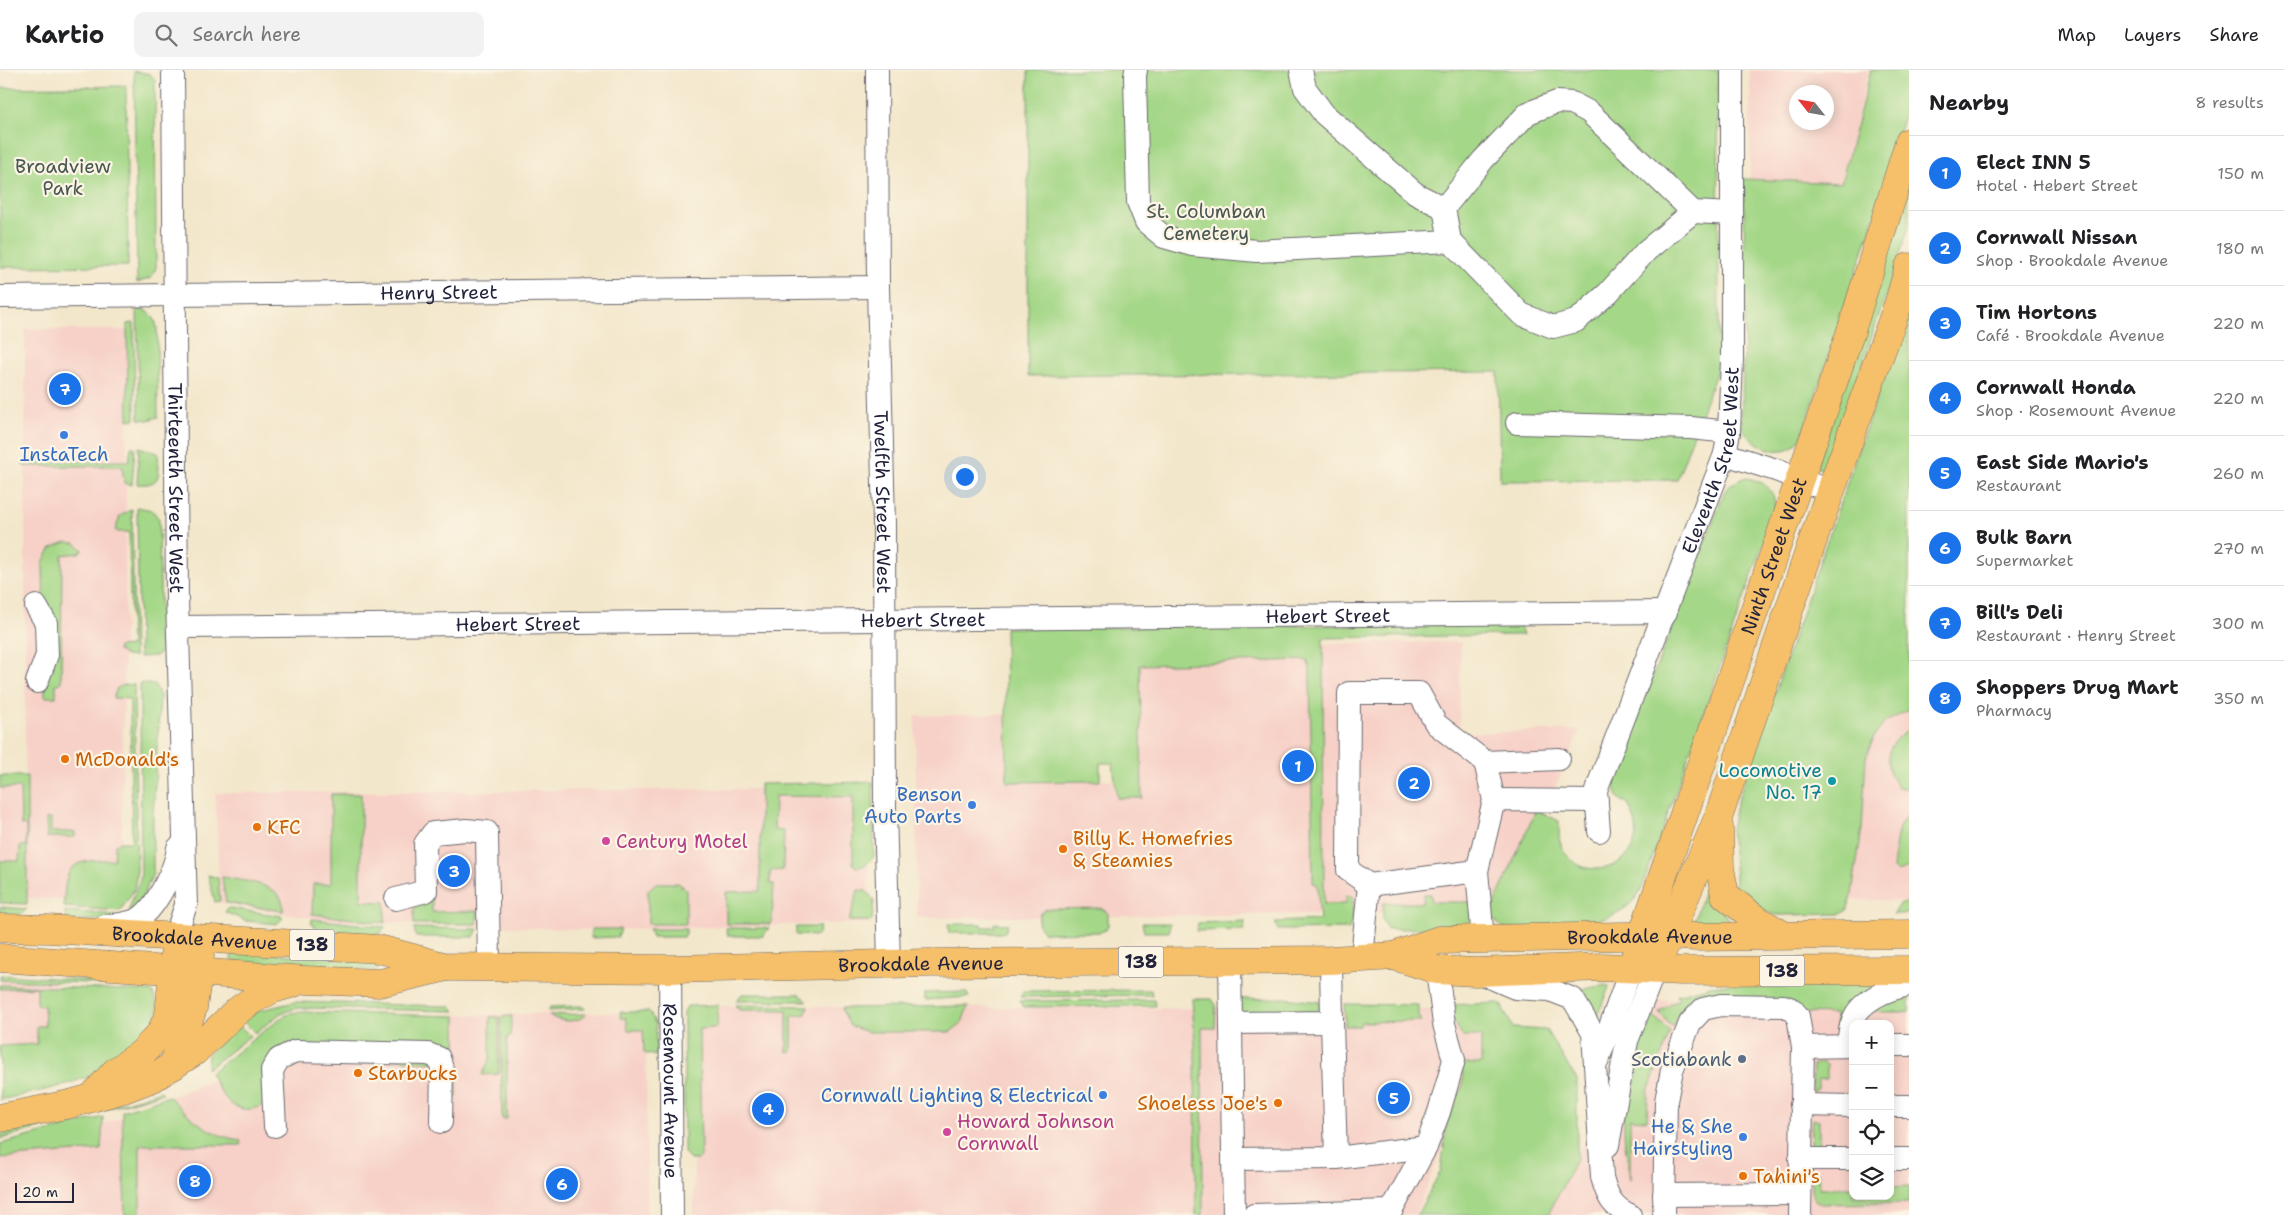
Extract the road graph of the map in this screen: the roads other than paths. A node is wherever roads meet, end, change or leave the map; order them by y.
1 (173, 70) edge
2 (877, 70) edge
3 (1136, 70) edge
4 (1301, 70) edge
5 (1732, 70) edge
6 (1909, 142) edge
7 (1444, 208) junction
8 (1693, 212) junction
9 (1732, 214) junction
10 (1450, 241) junction
11 (1909, 267) edge
12 (878, 287) junction
13 (175, 294) junction
14 (0, 296) edge
15 (1517, 423) dead end
16 (1728, 432) junction
17 (1725, 454) junction
18 (1800, 479) junction
19 (1832, 492) junction
20 (36, 606) dead end
21 (1666, 612) junction
22 (884, 619) junction
23 (179, 627) junction
24 (38, 682) dead end
25 (1558, 760) dead end
26 (1485, 762) junction
27 (1494, 800) junction
28 (1597, 801) junction
29 (183, 807) junction
30 (1718, 818) junction
31 (1599, 832) dead end
32 (1477, 871) junction
33 (1369, 885) junction
34 (396, 899) dead end
35 (0, 928) edge
36 (80, 931) junction
37 (1909, 934) edge
38 (1669, 935) junction
39 (1783, 935) junction
40 (1641, 936) junction
41 (188, 938) junction
42 (1483, 940) junction
43 (1394, 956) junction
44 (0, 958) edge
45 (1362, 958) junction
46 (1331, 960) junction
47 (1230, 961) junction
48 (889, 965) junction
49 (447, 967) junction
50 (489, 968) junction
51 (1643, 968) junction
52 (670, 969) junction
53 (1437, 970) junction
54 (1909, 970) edge
55 (186, 971) junction
56 (1476, 972) junction
57 (306, 980) junction
58 (1909, 985) edge
59 (1853, 1020) edge
60 (1332, 1022) junction
61 (1232, 1023) junction
62 (1894, 1045) edge
63 (1909, 1045) edge
64 (1849, 1046) edge
65 (1803, 1047) junction
66 (172, 1067) junction
67 (1595, 1070) junction
68 (92, 1097) junction
69 (1801, 1106) junction
70 (1849, 1106) edge
71 (1894, 1106) edge
72 (1909, 1106) edge
73 (0, 1118) edge
74 (441, 1122) dead end
75 (275, 1126) dead end
76 (1426, 1147) junction
77 (1336, 1158) junction
78 (1234, 1159) junction
79 (1800, 1159) junction
80 (1849, 1159) edge
81 (1894, 1159) edge
82 (1909, 1159) edge
83 (1602, 1178) junction
84 (1800, 1204) edge
85 (1664, 1205) edge
86 (1604, 1207) edge
87 (1390, 1213) edge
88 (672, 1215) edge
89 (1234, 1215) edge
90 (1254, 1215) edge
91 (1630, 1215) edge

1 - 13 street, Thirteenth Street West
2 - 12 street, Twelfth Street West
3 - 10 street
4 - 7 street
5 - 9 street, Eleventh Street West
6 - 18 main road, Ninth Street West
7 - 8 street
7 - 10 street
8 - 9 street
8 - 10 street
9 - 16 street, Eleventh Street West
11 - 19 main road, Ninth Street West
12 - 13 street, Henry Street
12 - 22 street, Twelfth Street West
13 - 14 street, Henry Street
13 - 23 street, Thirteenth Street West
15 - 16 street
16 - 17 street, Eleventh Street West
17 - 18 street
17 - 21 street, Eleventh Street West
18 - 19 street
18 - 40 main road, Ninth Street West
19 - 30 main road, Ninth Street West
20 - 24 street
21 - 22 street, Hebert Street
21 - 28 street, Eleventh Street West
22 - 23 street, Hebert Street
22 - 48 street, Twelfth Street West
23 - 29 street, Thirteenth Street West
25 - 26 street
26 - 27 street
26 - 33 street
27 - 28 street
27 - 32 street
28 - 31 street, Eleventh Street West
29 - 36 street
29 - 41 street, Thirteenth Street West
30 - 38 main road, Ninth Street West
30 - 39 main road
32 - 33 street
32 - 42 street
33 - 45 street
34 - 50 street
35 - 36 main road, Brookdale Avenue / 138
36 - 41 main road, Brookdale Avenue / 138
37 - 39 main road, Brookdale Avenue
38 - 39 main road, Brookdale Avenue
38 - 40 main road, Brookdale Avenue
38 - 51 main road, Ninth Street West
40 - 42 main road, Brookdale Avenue / 138
40 - 51 main road, Ninth Street West
41 - 49 main road, Brookdale Avenue / 138
41 - 55 main road
42 - 43 main road, Brookdale Avenue / 138
43 - 45 main road, Brookdale Avenue / 138
43 - 53 main road, Brookdale Avenue / 138
44 - 55 main road, Brookdale Avenue / 138
45 - 46 main road, Brookdale Avenue / 138
46 - 47 main road, Brookdale Avenue / 138
46 - 60 street
47 - 48 main road, Brookdale Avenue / 138
47 - 61 street
48 - 52 main road, Brookdale Avenue / 138
49 - 50 main road, Brookdale Avenue / 138
49 - 57 main road, Brookdale Avenue / 138
50 - 52 main road, Brookdale Avenue / 138
51 - 54 main road, Brookdale Avenue / 138
51 - 56 main road, Brookdale Avenue / 138
51 - 67 street
51 - 83 street
52 - 88 street, Rosemount Avenue
53 - 56 main road, Brookdale Avenue / 138
53 - 76 street
55 - 57 main road, Brookdale Avenue / 138
55 - 66 main road
55 - 68 main road
56 - 67 street
57 - 66 main road
58 - 59 street
60 - 61 street
60 - 77 street
61 - 78 street
62 - 63 street
64 - 65 street
65 - 69 street
65 - 85 street
66 - 68 main road
67 - 83 street
68 - 73 main road
69 - 70 street
69 - 79 street
71 - 72 street
74 - 75 street
76 - 77 street
76 - 87 street
77 - 78 street
78 - 89 street
79 - 80 street
79 - 84 street
81 - 82 street
83 - 86 street
84 - 85 street
86 - 91 street
87 - 90 street

